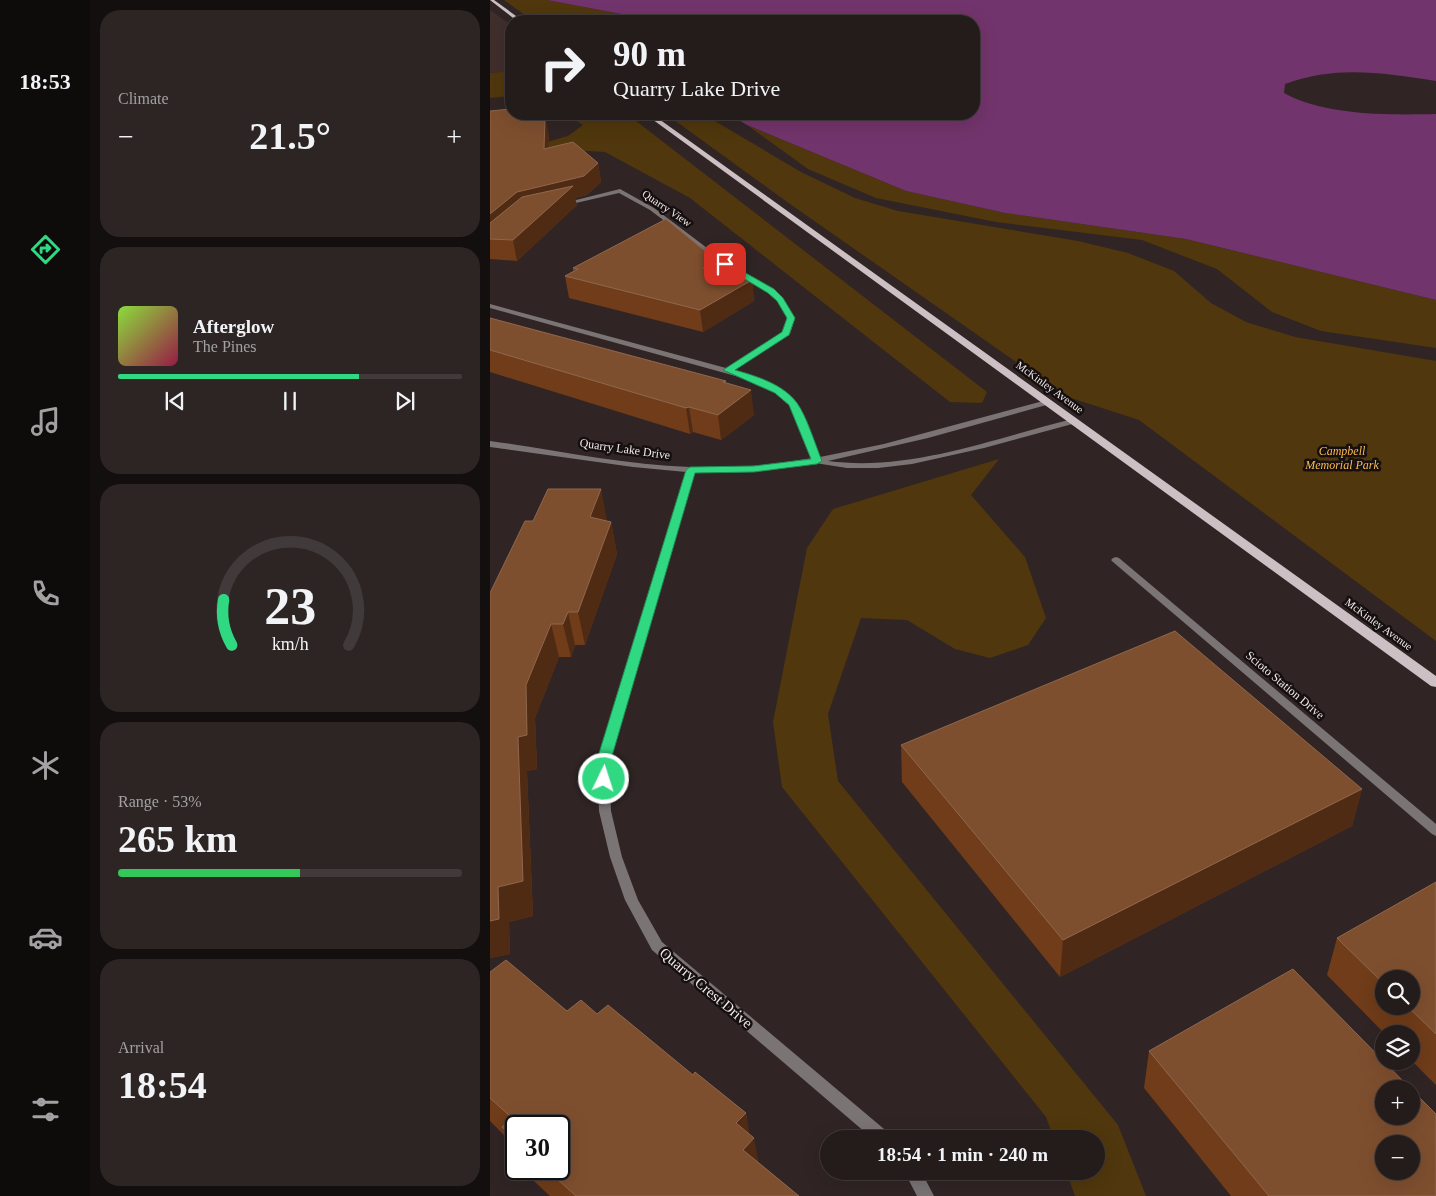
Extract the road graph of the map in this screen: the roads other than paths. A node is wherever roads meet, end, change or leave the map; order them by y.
1 (490, 0) edge
2 (511, 15) edge
3 (656, 120) edge
4 (556, 205) edge
5 (490, 306) edge
6 (728, 370) junction
7 (1047, 402) junction
8 (1073, 421) junction
9 (490, 444) edge
10 (817, 461) junction
11 (690, 470) junction
12 (1116, 560) dead end
13 (1436, 683) edge
14 (1436, 831) edge
15 (873, 1130) edge
16 (917, 1180) edge
17 (926, 1196) edge

1 - 2 main road
3 - 7 main road, McKinley Avenue
4 - 6 street, Quarry View
5 - 6 street
6 - 10 street
7 - 8 main road, McKinley Avenue
7 - 10 street, Quarry Lake Drive
8 - 10 street, Quarry Lake Drive
8 - 13 main road, McKinley Avenue
9 - 11 street, Quarry Lake Drive
10 - 11 street, Quarry Lake Drive
11 - 15 street, Quarry Crest Drive
12 - 14 street, Scioto Station Drive
16 - 17 street

